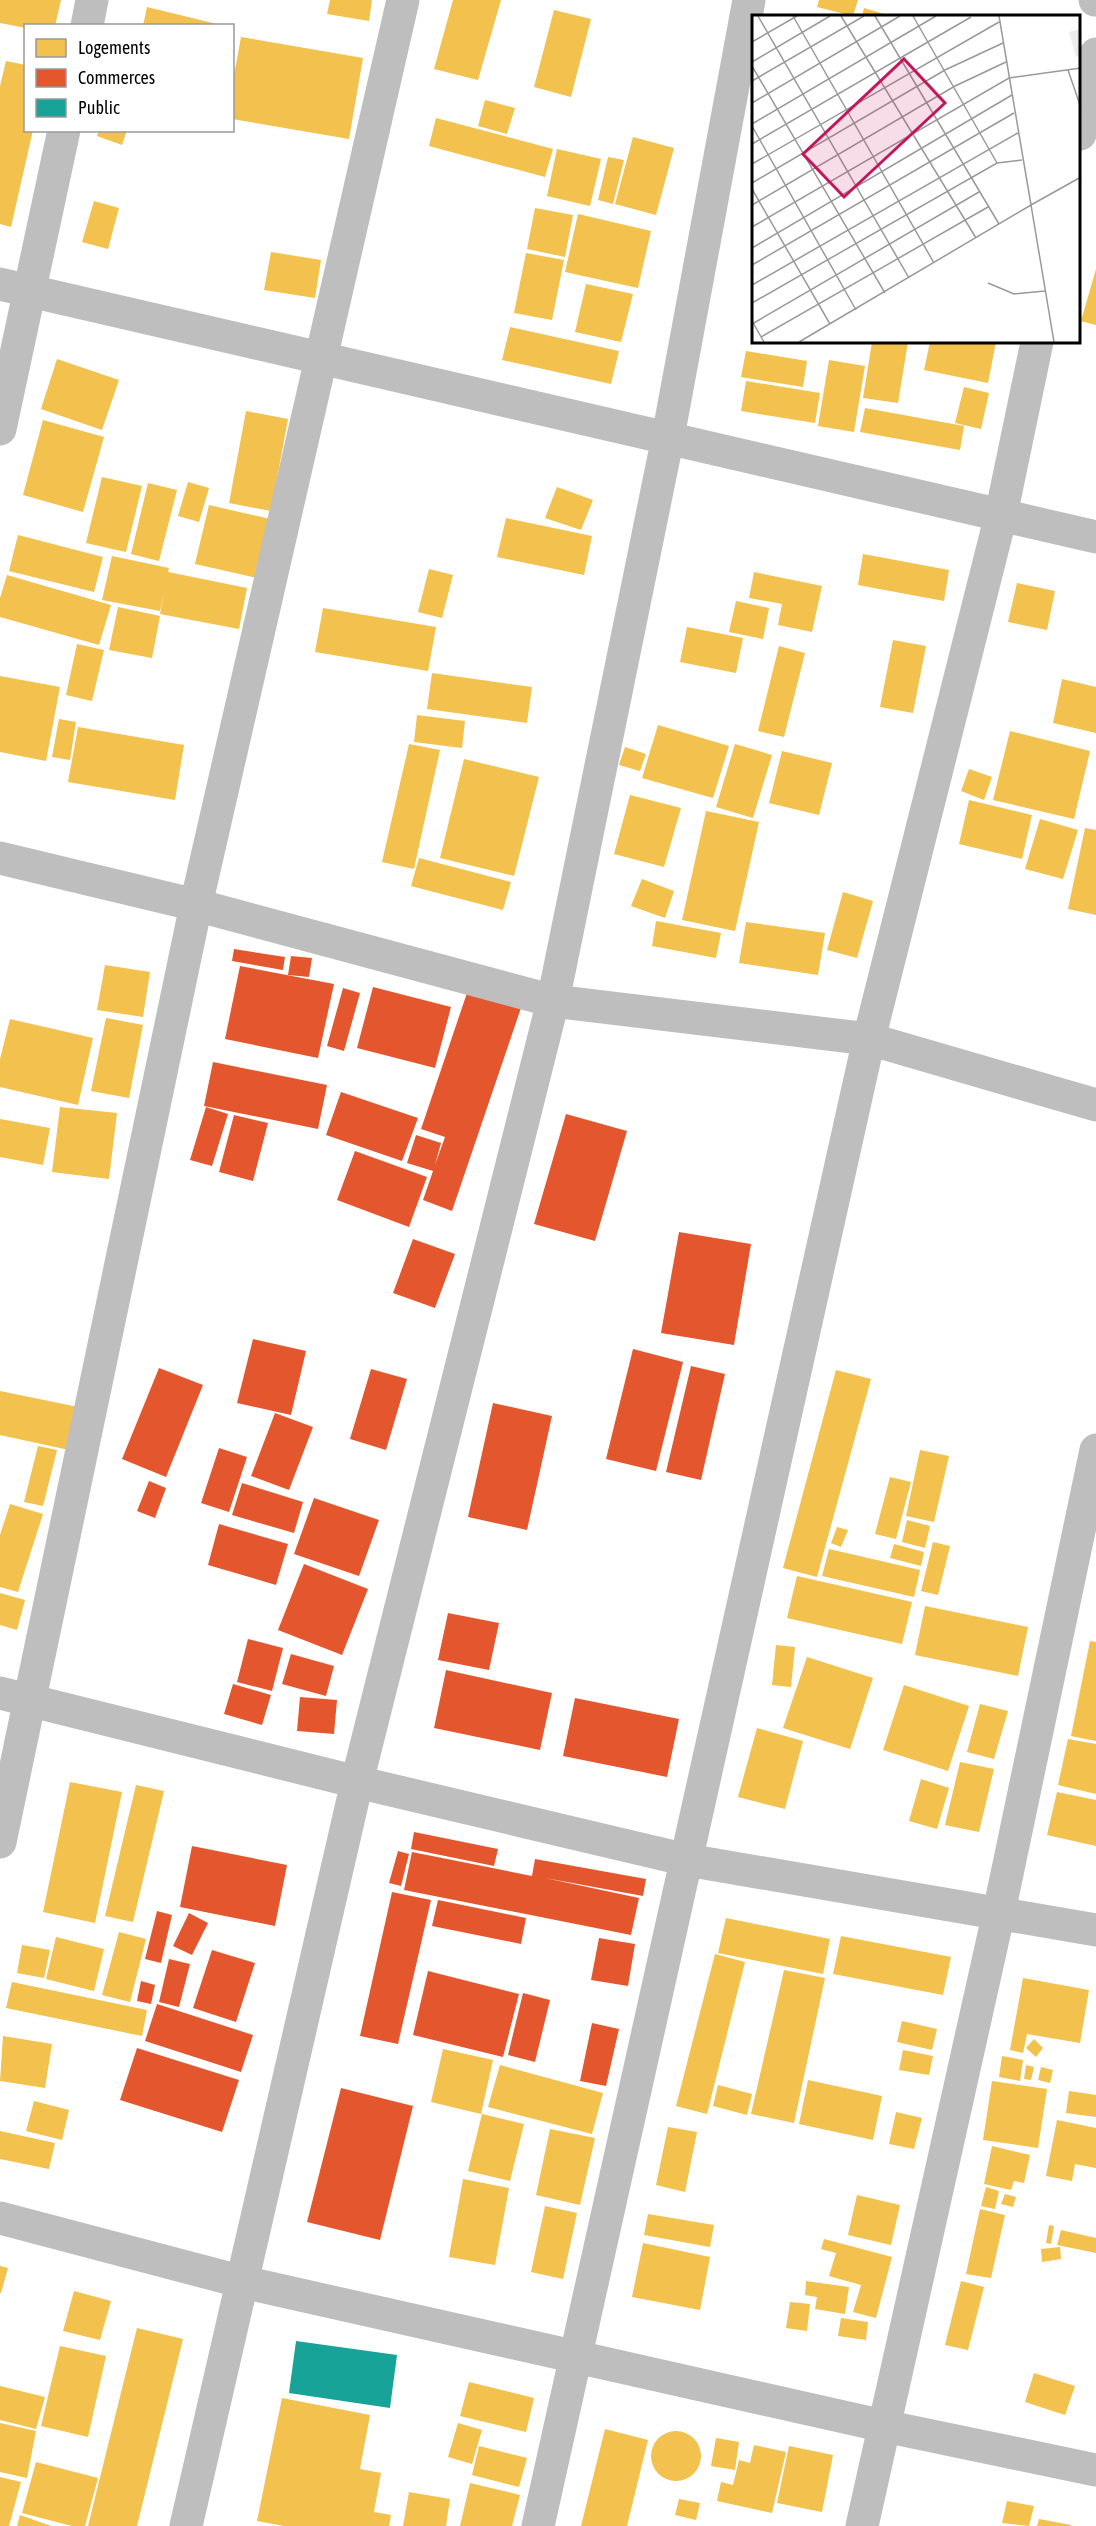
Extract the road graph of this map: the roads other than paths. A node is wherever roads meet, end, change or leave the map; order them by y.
1 (92, 0) edge
2 (403, 0) edge
3 (749, 0) edge
4 (87, 24) edge
5 (1096, 54) edge
6 (1081, 129) edge
7 (63, 132) edge
8 (15, 287) edge
9 (1037, 344) edge
10 (321, 357) junction
11 (0, 429) edge
12 (668, 437) junction
13 (1001, 515) junction
14 (1096, 537) edge
15 (0, 858) edge
16 (196, 905) junction
17 (554, 1001) junction
18 (869, 1039) junction
19 (1096, 1105) edge
20 (1096, 1450) edge
21 (14, 1695) edge
22 (357, 1782) junction
23 (0, 1842) edge
24 (687, 1860) junction
25 (999, 1912) junction
26 (1096, 1930) edge
27 (0, 2218) edge
28 (243, 2282) junction
29 (575, 2355) junction
30 (884, 2426) junction
31 (1096, 2470) edge
32 (186, 2526) edge
33 (538, 2526) edge
34 (862, 2526) edge

1 - 4 street
2 - 10 street
3 - 12 street
5 - 6 street
7 - 8 street
8 - 10 street
8 - 11 street
9 - 13 street
10 - 12 street
10 - 16 street
12 - 13 street
12 - 17 street
13 - 14 street
13 - 18 street
15 - 16 street
16 - 17 street
16 - 21 street
17 - 18 street
17 - 22 street
18 - 19 street
18 - 24 street
20 - 25 street
21 - 22 street
21 - 23 street
22 - 24 street
22 - 28 street
24 - 25 street
24 - 29 street
25 - 26 street
25 - 30 street
27 - 28 street
28 - 29 street
28 - 32 street
29 - 30 street
29 - 33 street
30 - 31 street
30 - 34 street

